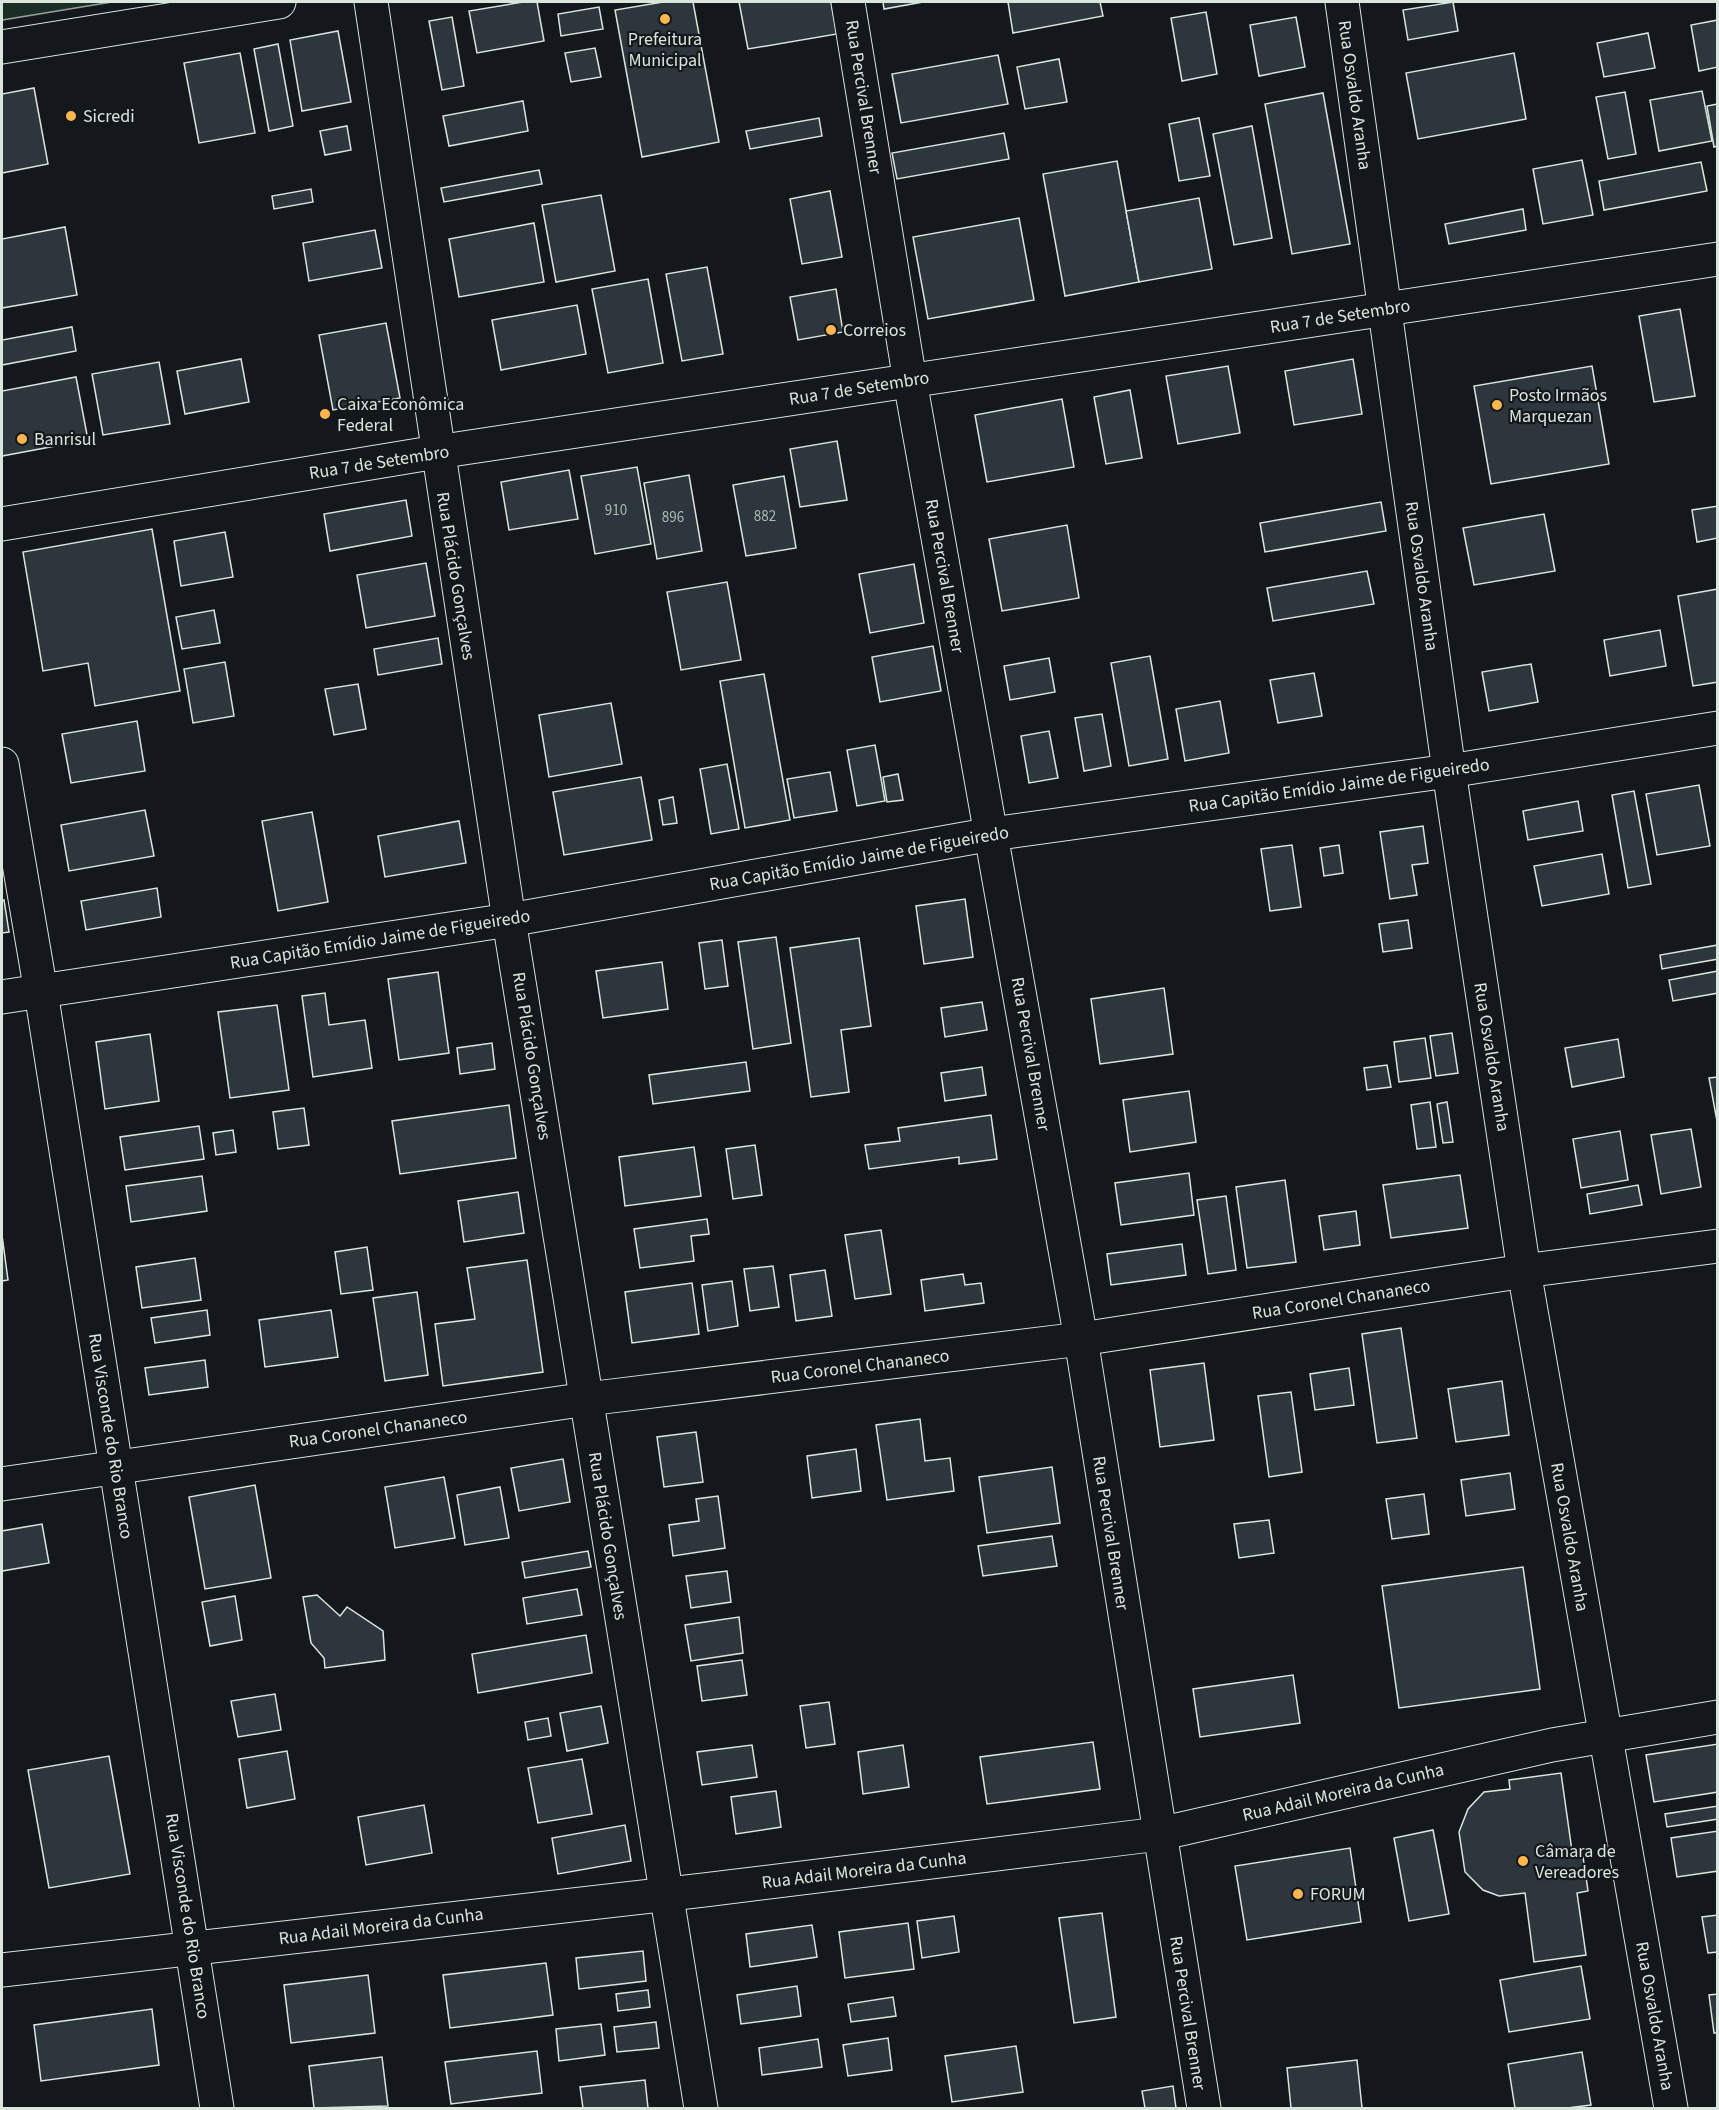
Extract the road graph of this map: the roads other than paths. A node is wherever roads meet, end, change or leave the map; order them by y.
1 (279, 2) edge
2 (371, 2) edge
3 (848, 2) edge
4 (1342, 2) edge
5 (2, 47) edge
6 (1718, 259) edge
7 (1385, 309) junction
8 (910, 381) junction
9 (437, 452) junction
10 (2, 524) edge
11 (1718, 728) edge
12 (2, 764) edge
13 (1449, 771) junction
14 (993, 834) junction
15 (509, 920) junction
16 (40, 992) junction
17 (2, 998) edge
18 (1718, 1246) edge
19 (1524, 1271) junction
20 (1081, 1339) junction
21 (587, 1399) junction
22 (116, 1467) junction
23 (2, 1484) edge
24 (1718, 1717) edge
25 (1605, 1737) junction
26 (1158, 1834) junction
27 (665, 1895) junction
28 (194, 1948) junction
29 (2, 1970) edge
30 (217, 2109) edge
31 (701, 2109) edge
32 (1204, 2109) edge
33 (1671, 2109) edge

1 - 5 street
2 - 9 street, Rua Plácido Gonçalves
3 - 8 street, Rua Percival Brenner
4 - 7 street, Rua Osvaldo Aranha
6 - 7 street, Rua 7 de Setembro
7 - 8 street, Rua 7 de Setembro
7 - 13 street, Rua Osvaldo Aranha
8 - 9 street, Rua 7 de Setembro
8 - 14 street, Rua Percival Brenner
9 - 10 street, Rua 7 de Setembro
9 - 15 street, Rua Plácido Gonçalves
11 - 13 street, Rua Capitão Emídio Jaime de Figueiredo
12 - 16 street, Rua Visconde do Rio Branco
13 - 14 street, Rua Capitão Emídio Jaime de Figueiredo
13 - 19 street, Rua Osvaldo Aranha
14 - 15 street, Rua Capitão Emídio Jaime de Figueiredo
14 - 20 street, Rua Percival Brenner
15 - 16 street, Rua Capitão Emídio Jaime de Figueiredo
15 - 21 street, Rua Plácido Gonçalves
16 - 17 street, Rua Capitão Emídio Jaime de Figueiredo
16 - 22 street, Rua Visconde do Rio Branco
18 - 19 street, Rua Coronel Chananeco
19 - 20 street, Rua Coronel Chananeco
19 - 25 street, Rua Osvaldo Aranha
20 - 21 street, Rua Coronel Chananeco
20 - 26 street, Rua Percival Brenner
21 - 22 street, Rua Coronel Chananeco
21 - 27 street, Rua Plácido Gonçalves
22 - 23 street, Rua Coronel Chananeco
22 - 28 street, Rua Visconde do Rio Branco
24 - 25 street, Rua Adail Moreira da Cunha
25 - 26 street, Rua Adail Moreira da Cunha
25 - 33 street, Rua Osvaldo Aranha
26 - 27 street, Rua Adail Moreira da Cunha
26 - 32 street, Rua Percival Brenner
27 - 28 street, Rua Adail Moreira da Cunha
27 - 31 street, Rua Plácido Gonçalves
28 - 29 street, Rua Adail Moreira da Cunha
28 - 30 street, Rua Visconde do Rio Branco

